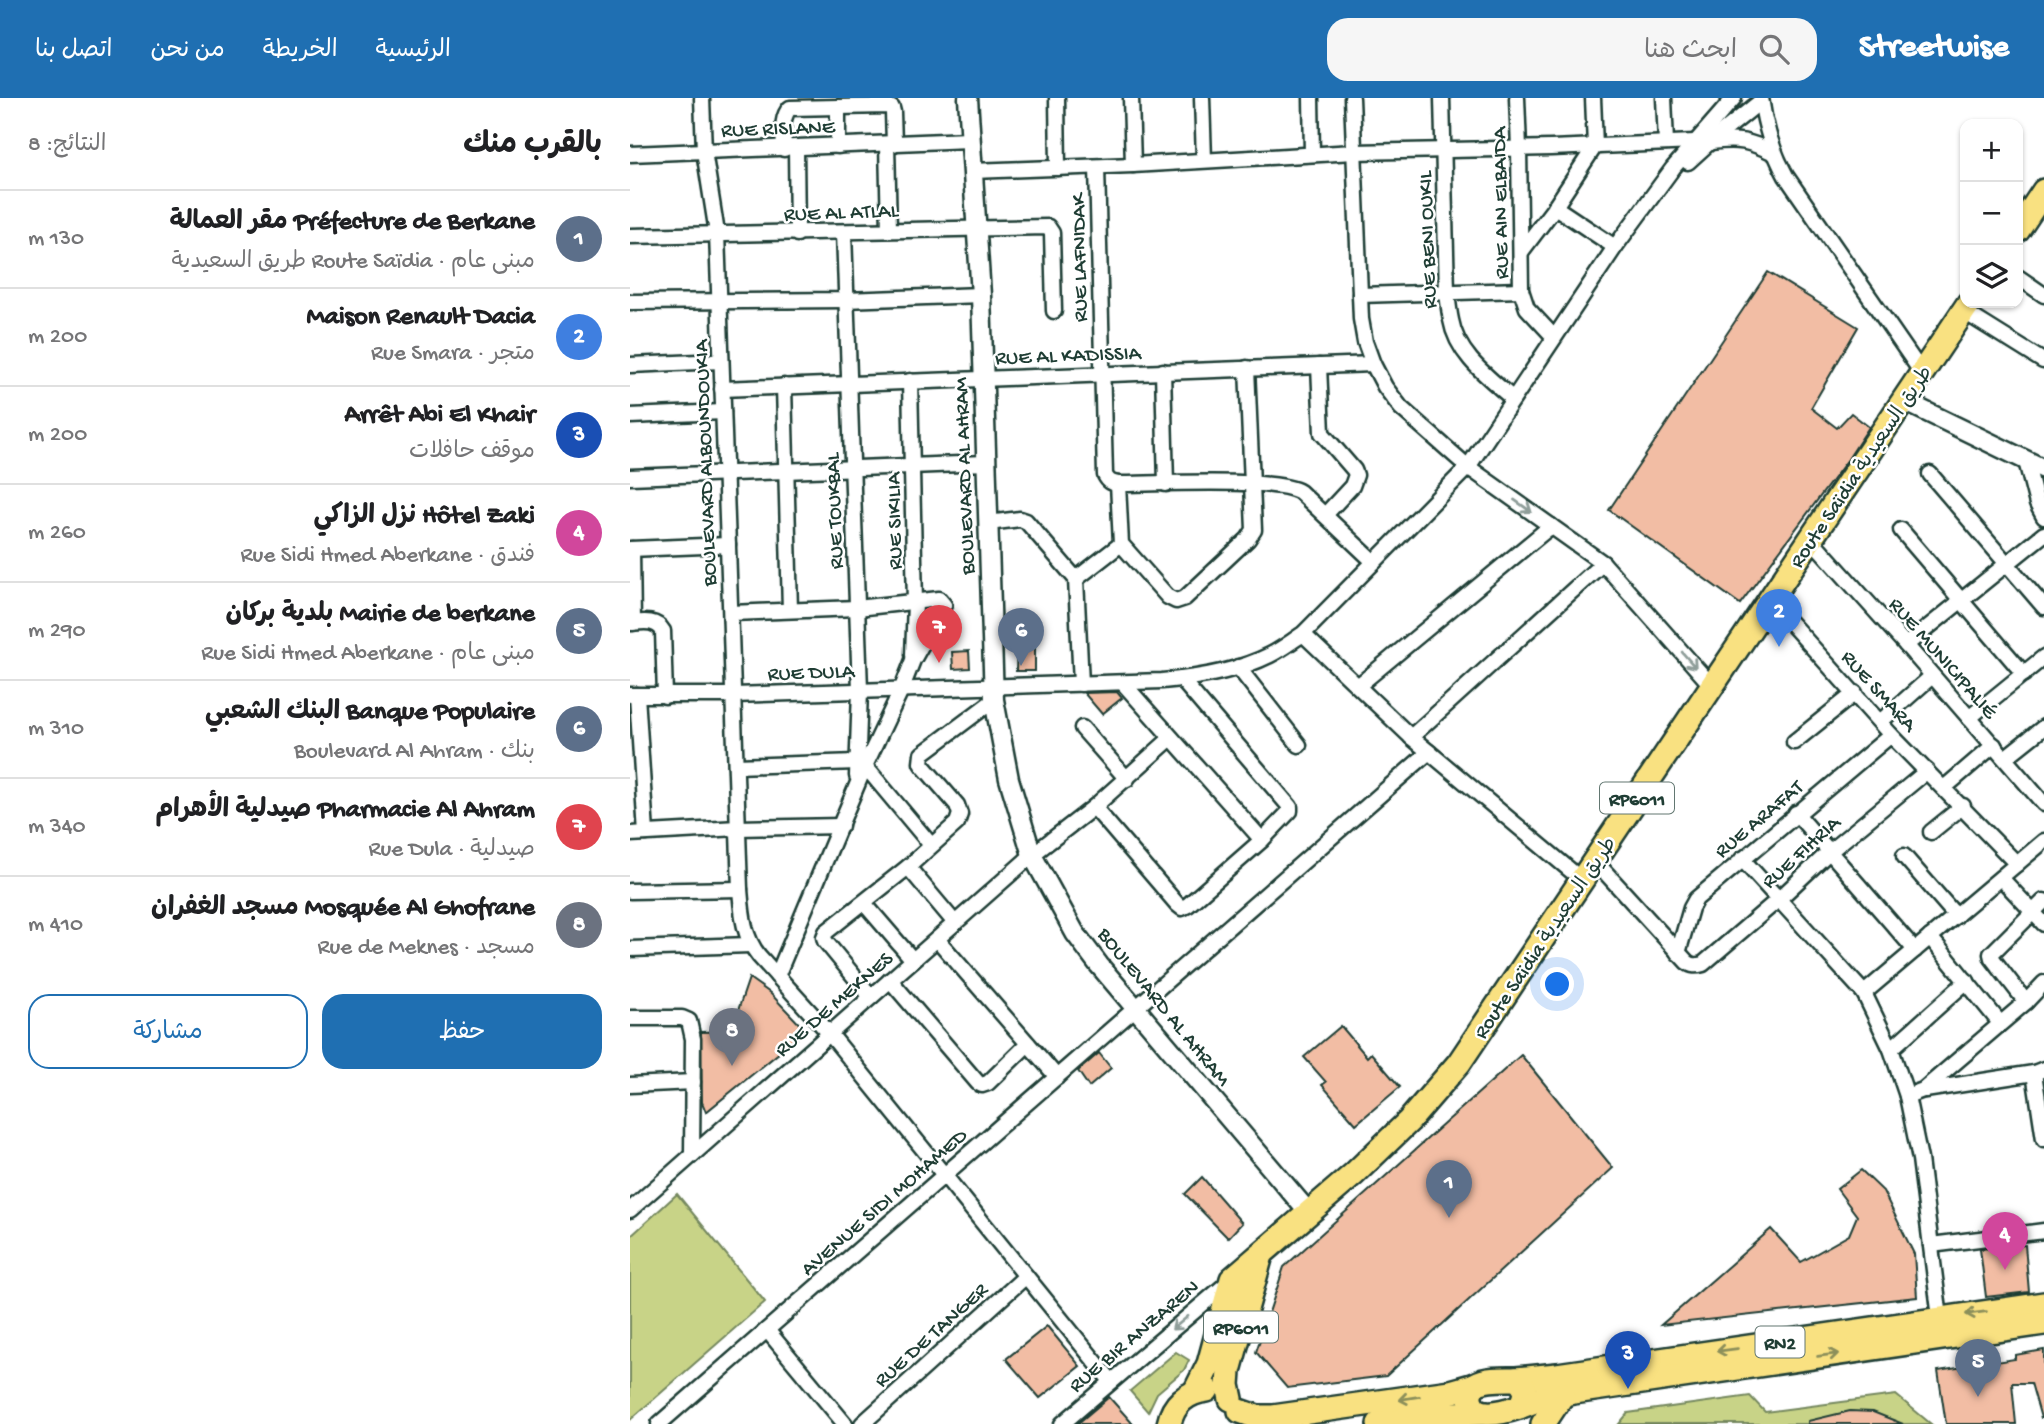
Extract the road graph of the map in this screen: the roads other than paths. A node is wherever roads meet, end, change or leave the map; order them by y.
1 (702, 98) edge
2 (968, 98) edge
3 (1057, 98) edge
4 (1131, 98) edge
5 (1202, 98) edge
6 (1311, 98) edge
7 (1352, 98) edge
8 (1442, 98) edge
9 (1517, 98) edge
10 (1592, 98) edge
11 (1664, 98) edge
12 (1734, 98) edge
13 (1761, 100) edge
14 (838, 107) junction
15 (969, 140) junction
16 (1702, 142) junction
17 (891, 144) junction
18 (1666, 144) junction
19 (838, 146) junction
20 (1595, 146) junction
21 (1519, 148) junction
22 (790, 149) junction
23 (1444, 149) junction
24 (704, 151) junction
25 (1354, 152) junction
26 (1774, 153) junction
27 (630, 154) edge
28 (1312, 155) junction
29 (1204, 160) junction
30 (1133, 165) junction
31 (1097, 167) junction
32 (1058, 168) junction
33 (972, 171) junction
34 (2044, 191) edge
35 (1555, 207) junction
36 (2023, 222) edge
37 (977, 228) junction
38 (889, 230) junction
39 (844, 232) junction
40 (717, 233) junction
41 (797, 233) junction
42 (630, 236) edge
43 (1615, 247) junction
44 (1521, 252) junction
45 (2023, 281) edge
46 (1521, 290) junction
47 (1447, 292) junction
48 (981, 295) junction
49 (1360, 295) junction
50 (2044, 295) edge
51 (845, 300) junction
52 (719, 301) junction
53 (630, 302) edge
54 (1965, 308) edge
55 (1967, 308) edge
56 (1054, 311) dead end
57 (1555, 337) junction
58 (2043, 360) edge
59 (721, 361) junction
60 (1373, 364) junction
61 (630, 365) edge
62 (1320, 366) junction
63 (1247, 368) junction
64 (1163, 371) junction
65 (1101, 373) junction
66 (1922, 373) junction
67 (983, 378) junction
68 (910, 381) junction
69 (849, 383) junction
70 (784, 386) junction
71 (722, 389) junction
72 (1513, 398) junction
73 (1903, 401) junction
74 (723, 412) junction
75 (630, 416) edge
76 (2026, 461) junction
77 (986, 463) junction
78 (913, 466) junction
79 (1468, 467) junction
80 (852, 468) junction
81 (2044, 468) edge
82 (787, 471) junction
83 (725, 474) junction
84 (1930, 474) dead end
85 (630, 477) edge
86 (1118, 484) junction
87 (1166, 484) junction
88 (1252, 484) junction
89 (1325, 514) junction
90 (2044, 517) edge
91 (988, 523) junction
92 (1551, 526) junction
93 (1901, 530) dead end
94 (2044, 534) edge
95 (1811, 539) junction
96 (1121, 544) junction
97 (728, 545) junction
98 (631, 549) edge
99 (1374, 562) junction
100 (1603, 563) junction
101 (2007, 564) junction
102 (1076, 579) junction
103 (1770, 600) junction
104 (1961, 602) junction
105 (915, 603) junction
106 (2044, 607) edge
107 (857, 608) junction
108 (790, 610) junction
109 (731, 613) junction
110 (631, 623) edge
111 (1303, 634) junction
112 (1906, 645) junction
113 (2044, 657) edge
114 (912, 660) junction
115 (1238, 667) junction
116 (2024, 674) junction
117 (1932, 676) junction
118 (1181, 679) junction
119 (1123, 682) junction
120 (1081, 684) junction
121 (1359, 685) junction
122 (1712, 686) junction
123 (902, 688) junction
124 (860, 690) junction
125 (994, 693) junction
126 (1855, 693) junction
127 (634, 695) edge
128 (734, 695) junction
129 (665, 696) junction
130 (1969, 718) junction
131 (1880, 722) junction
132 (2044, 727) edge
133 (1082, 728) dead end
134 (1891, 735) junction
135 (1411, 737) junction
136 (1171, 738) junction
137 (1794, 742) dead end
138 (1300, 745) dead end
139 (1994, 745) junction
140 (1429, 752) junction
141 (2005, 758) junction
142 (861, 764) junction
143 (736, 766) junction
144 (1927, 771) junction
145 (1127, 779) junction
146 (1944, 788) junction
147 (2044, 804) edge
148 (1962, 806) junction
149 (1094, 807) junction
150 (1797, 813) junction
151 (841, 826) junction
152 (738, 828) junction
153 (1931, 832) dead end
154 (646, 833) junction
155 (630, 834) edge
156 (1262, 840) junction
157 (2044, 841) edge
158 (931, 845) junction
159 (1829, 852) junction
160 (1032, 855) junction
161 (1905, 856) dead end
162 (1742, 859) junction
163 (2017, 864) junction
164 (908, 867) junction
165 (1589, 870) junction
166 (2001, 878) junction
167 (740, 889) junction
168 (630, 891) edge
169 (1779, 899) junction
170 (2044, 901) edge
171 (864, 903) junction
172 (2032, 912) junction
173 (1956, 916) junction
174 (955, 923) junction
175 (2044, 924) edge
176 (1930, 937) junction
177 (937, 939) junction
178 (750, 945) junction
179 (630, 949) edge
180 (1915, 950) junction
181 (1678, 953) junction
182 (913, 960) junction
183 (777, 976) junction
184 (890, 980) junction
185 (1967, 981) junction
186 (2044, 983) edge
187 (1864, 993) junction
188 (871, 997) junction
189 (2026, 1002) junction
190 (1135, 1010) junction
191 (630, 1018) edge
192 (2000, 1023) junction
193 (830, 1034) junction
194 (1028, 1044) junction
195 (1891, 1049) junction
196 (2039, 1071) edge
197 (1057, 1077) junction
198 (693, 1082) junction
199 (630, 1085) edge
200 (1923, 1090) junction
201 (1907, 1096) junction
202 (2043, 1129) edge
203 (692, 1155) junction
204 (944, 1175) junction
205 (630, 1210) edge
206 (1309, 1213) junction
207 (2044, 1231) edge
208 (1931, 1245) junction
209 (1261, 1255) junction
210 (1026, 1276) junction
211 (1232, 1279) junction
212 (2044, 1304) edge
213 (1940, 1318) junction
214 (2044, 1323) edge
215 (767, 1329) junction
216 (1516, 1379) junction
217 (1111, 1381) junction
218 (1475, 1385) junction
219 (1195, 1392) junction
220 (1563, 1394) junction
221 (1238, 1411) edge
222 (1502, 1414) edge
223 (659, 1424) edge
224 (845, 1424) edge
225 (862, 1424) edge
226 (1062, 1424) edge
227 (1169, 1424) edge
228 (1379, 1424) edge
229 (1544, 1424) edge

1 - 24 street, BOULEVARD ALBOUNDOUKIA
2 - 15 street, BOULEVARD AL AHRAM
3 - 32 street
4 - 30 street
5 - 29 street
6 - 28 street
7 - 25 street
8 - 23 street, RUE BENI OUKIL
9 - 21 street, RUE AIN ELBAIDA
10 - 20 street
11 - 18 street
12 - 16 street
13 - 16 street
13 - 26 street
14 - 17 street
14 - 19 street
14 - 22 street
15 - 17 street, RUE RISLANE
15 - 33 street, BOULEVARD AL AHRAM
16 - 18 street
16 - 26 street
16 - 43 street, RUE DULA
17 - 19 street, RUE RISLANE
17 - 38 street
18 - 20 street
19 - 22 street, RUE RISLANE
20 - 21 street
20 - 35 street
21 - 23 street
21 - 44 street, RUE AIN ELBAIDA
22 - 24 street, RUE RISLANE
22 - 41 street
23 - 25 street
23 - 47 street, RUE BENI OUKIL
24 - 27 street, RUE RISLANE
24 - 40 street, BOULEVARD ALBOUNDOUKIA
25 - 28 street
25 - 49 street
26 - 66 street
28 - 29 street
29 - 30 street
30 - 31 street
31 - 32 street
31 - 65 street, RUE LAFNIDAK
32 - 33 street
33 - 37 street, BOULEVARD AL AHRAM
34 - 36 highway
35 - 43 street
35 - 44 street
37 - 38 street, RUE AL ATLAL
37 - 48 street, BOULEVARD AL AHRAM
37 - 56 street, RUE AL ATLAL
38 - 39 street, RUE AL ATLAL
39 - 41 street, RUE AL ATLAL
39 - 51 street, RUE TOUKBAL
40 - 41 street, RUE AL ATLAL
40 - 42 street, RUE AL ATLAL
40 - 52 street, BOULEVARD ALBOUNDOUKIA
43 - 57 street, RUE DULA
44 - 46 street, RUE AIN ELBAIDA
45 - 50 street
46 - 47 street
46 - 57 street, RUE AIN ELBAIDA
47 - 49 street
47 - 72 street, RUE BENI OUKIL
48 - 51 street
48 - 67 street, BOULEVARD AL AHRAM
49 - 60 street
51 - 52 street
51 - 69 street, RUE TOUKBAL
52 - 53 street
52 - 59 street, BOULEVARD ALBOUNDOUKIA
54 - 66 highway, Route Saïdia طريق السعيدية / RP6011
55 - 58 street
57 - 72 street, RUE DULA
59 - 61 street
59 - 71 street, BOULEVARD ALBOUNDOUKIA
60 - 62 street, RUE AL KADISSIA
60 - 79 street
62 - 63 street, RUE AL KADISSIA
62 - 89 street
63 - 64 street, RUE AL KADISSIA
63 - 88 street
64 - 65 street, RUE AL KADISSIA
64 - 87 street
65 - 67 street, RUE AL KADISSIA
65 - 86 street, RUE LAFNIDAK
66 - 73 highway, Route Saïdia طريق السعيدية / RP6011
67 - 68 street, RUE AL KADISSIA
67 - 77 street, BOULEVARD AL AHRAM
68 - 69 street, RUE AL KADISSIA
68 - 78 street, RUE SIKILIA
69 - 70 street, RUE AL KADISSIA
69 - 80 street, RUE TOUKBAL
70 - 71 street, RUE AL KADISSIA
70 - 82 street
71 - 74 street, BOULEVARD ALBOUNDOUKIA
72 - 79 street, RUE DULA
73 - 76 street
73 - 95 highway, Route Saïdia طريق السعيدية / RP6011
74 - 75 street
74 - 83 street, BOULEVARD ALBOUNDOUKIA
76 - 81 street
76 - 90 street
77 - 78 street
77 - 91 street, BOULEVARD AL AHRAM
78 - 80 street
78 - 105 street, RUE SIKILIA
79 -> 92 street
79 - 99 street, RUE DULA
80 - 82 street
80 - 107 street, RUE TOUKBAL
82 - 83 street
82 - 108 street
83 - 85 street
83 - 97 street, BOULEVARD ALBOUNDOUKIA
84 - 101 street
86 - 87 street
86 - 96 street
87 - 88 street
88 - 89 street
88 - 96 street
89 - 99 street
91 - 102 street
91 - 125 street, BOULEVARD AL AHRAM
92 - 100 street
92 - 121 street
93 - 104 street
94 - 101 street
95 - 103 highway, Route Saïdia طريق السعيدية / RP6011
95 - 112 street, RUE MUNICIPALIÉ
96 - 102 street
97 - 98 street
97 - 109 street, BOULEVARD ALBOUNDOUKIA
98 - 110 street
99 - 111 street, RUE DULA
100 -> 122 street
100 - 135 street
101 - 104 street
101 - 106 street
102 - 120 street
103 - 122 highway, Route Saïdia طريق السعيدية / RP6011
103 - 126 street, RUE SMARA
104 - 112 street
104 - 116 street
105 - 107 street
105 - 114 street, RUE SIKILIA
105 - 114 street
107 - 108 street
107 - 124 street, RUE TOUKBAL
108 - 109 street
109 - 128 street, BOULEVARD ALBOUNDOUKIA
110 - 129 street
111 - 115 street, RUE DULA
111 - 121 street
112 - 117 street, RUE MUNICIPALIÉ
113 - 116 street
114 - 123 street
115 - 118 street, RUE DULA
115 - 138 street
116 - 130 street
117 - 130 street, RUE MUNICIPALIÉ
117 - 131 street
118 - 119 street, RUE DULA
118 - 156 street
119 - 120 street, RUE DULA
119 - 136 street
120 - 125 street, RUE DULA
121 - 135 street
122 - 165 highway, Route Saïdia طريق السعيدية / RP6011
123 - 124 street, RUE DULA
123 - 125 street, RUE DULA
123 - 142 street
124 - 128 street, RUE DULA
124 - 142 street, RUE TOUKBAL
125 - 158 street
125 - 160 street, BOULEVARD AL AHRAM
126 - 131 street, RUE SMARA
126 - 137 street
127 - 129 street, RUE DULA
127 - 154 street
128 - 129 street, RUE DULA
128 - 143 street, BOULEVARD ALBOUNDOUKIA
130 - 139 street, RUE MUNICIPALIÉ
131 - 134 street, RUE SMARA
132 - 141 street
133 - 145 street
134 - 144 street, RUE SMARA
134 - 150 street, RUE ARAFAT
135 - 140 street
136 - 145 street, RUE DE MEKNES
136 - 156 street
139 - 141 street, RUE MUNICIPALIÉ
139 - 146 street
140 - 165 street
140 - 190 street, AVENUE SIDI MOHAMED
141 - 147 street, RUE MUNICIPALIÉ
142 - 143 street
142 - 151 street
142 - 158 street
143 - 152 street, BOULEVARD ALBOUNDOUKIA
144 - 146 street, RUE SMARA
144 - 159 street, RUE FIHRIA
145 - 149 street, RUE DE MEKNES
146 - 148 street, RUE SMARA
148 - 153 street
148 - 163 street, RUE SMARA
149 - 156 street
149 - 160 street, RUE DE MEKNES
150 - 159 street
150 - 162 street, RUE ARAFAT
151 - 152 street
151 - 183 street
152 - 154 street
152 - 167 street, BOULEVARD ALBOUNDOUKIA
154 - 155 street
157 - 163 street
158 - 164 street
159 - 169 street, RUE FIHRIA
159 - 180 street
160 - 174 street, RUE DE MEKNES
160 - 190 street, BOULEVARD AL AHRAM
161 - 173 street
162 - 169 street
162 - 181 street, RUE ARAFAT
163 - 166 street
164 - 171 street
164 - 174 street
165 - 181 street
165 - 206 highway, Route Saïdia طريق السعيدية / RP6011
166 - 172 street
166 - 173 street
167 - 168 street
167 - 178 street, BOULEVARD ALBOUNDOUKIA
169 - 181 street, RUE FIHRIA
169 - 187 street
170 - 172 street
171 - 182 street
171 - 188 street
172 - 175 street
172 - 189 street
173 - 176 street
174 - 177 street, RUE DE MEKNES
176 - 180 street
176 - 185 street
177 - 182 street, RUE DE MEKNES
177 - 194 street
178 - 179 street
178 - 183 street
180 - 187 street
182 - 184 street, RUE DE MEKNES
183 - 193 street
184 - 188 street, RUE DE MEKNES
184 - 194 street
185 - 192 street
185 - 195 street
186 - 189 street
187 - 195 street
188 - 193 street, RUE DE MEKNES
189 - 192 street
190 - 197 street, AVENUE SIDI MOHAMED
190 - 206 street, BOULEVARD AL AHRAM
191 - 198 street
192 - 200 street
193 - 203 street, RUE DE MEKNES
193 - 204 street
194 - 197 street
195 - 201 street
196 - 200 street
196 - 202 street
197 - 204 street, AVENUE SIDI MOHAMED
198 - 199 street
198 - 203 street
200 - 201 street
201 - 208 street
203 - 205 street, RUE DE MEKNES
204 - 210 street
204 - 215 street, AVENUE SIDI MOHAMED
206 - 209 highway, Route Saïdia طريق السعيدية / RP6011
207 - 208 street
208 - 213 street
209 - 211 highway, Route Saïdia طريق السعيدية / RP6011
209 - 221 highway, RP6011
210 - 217 street
210 - 225 street, RUE DE TANGER
211 -> 217 street, RUE BIR ANZAREN
211 - 219 highway, RP6011
212 -> 213 highway, RN2
213 -> 216 highway, RN2
220 -> 214 highway, RN2
215 - 223 street, AVENUE SIDI MOHAMED
215 - 224 street
216 - 218 highway, RN2
216 - 222 highway
217 - 226 street, RUE BIR ANZAREN
218 -> 221 highway, RN2
218 - 222 highway
219 - 221 highway, RN2
219 - 227 highway
220 - 222 highway, RN2
220 - 229 highway
222 - 228 highway, RN2

